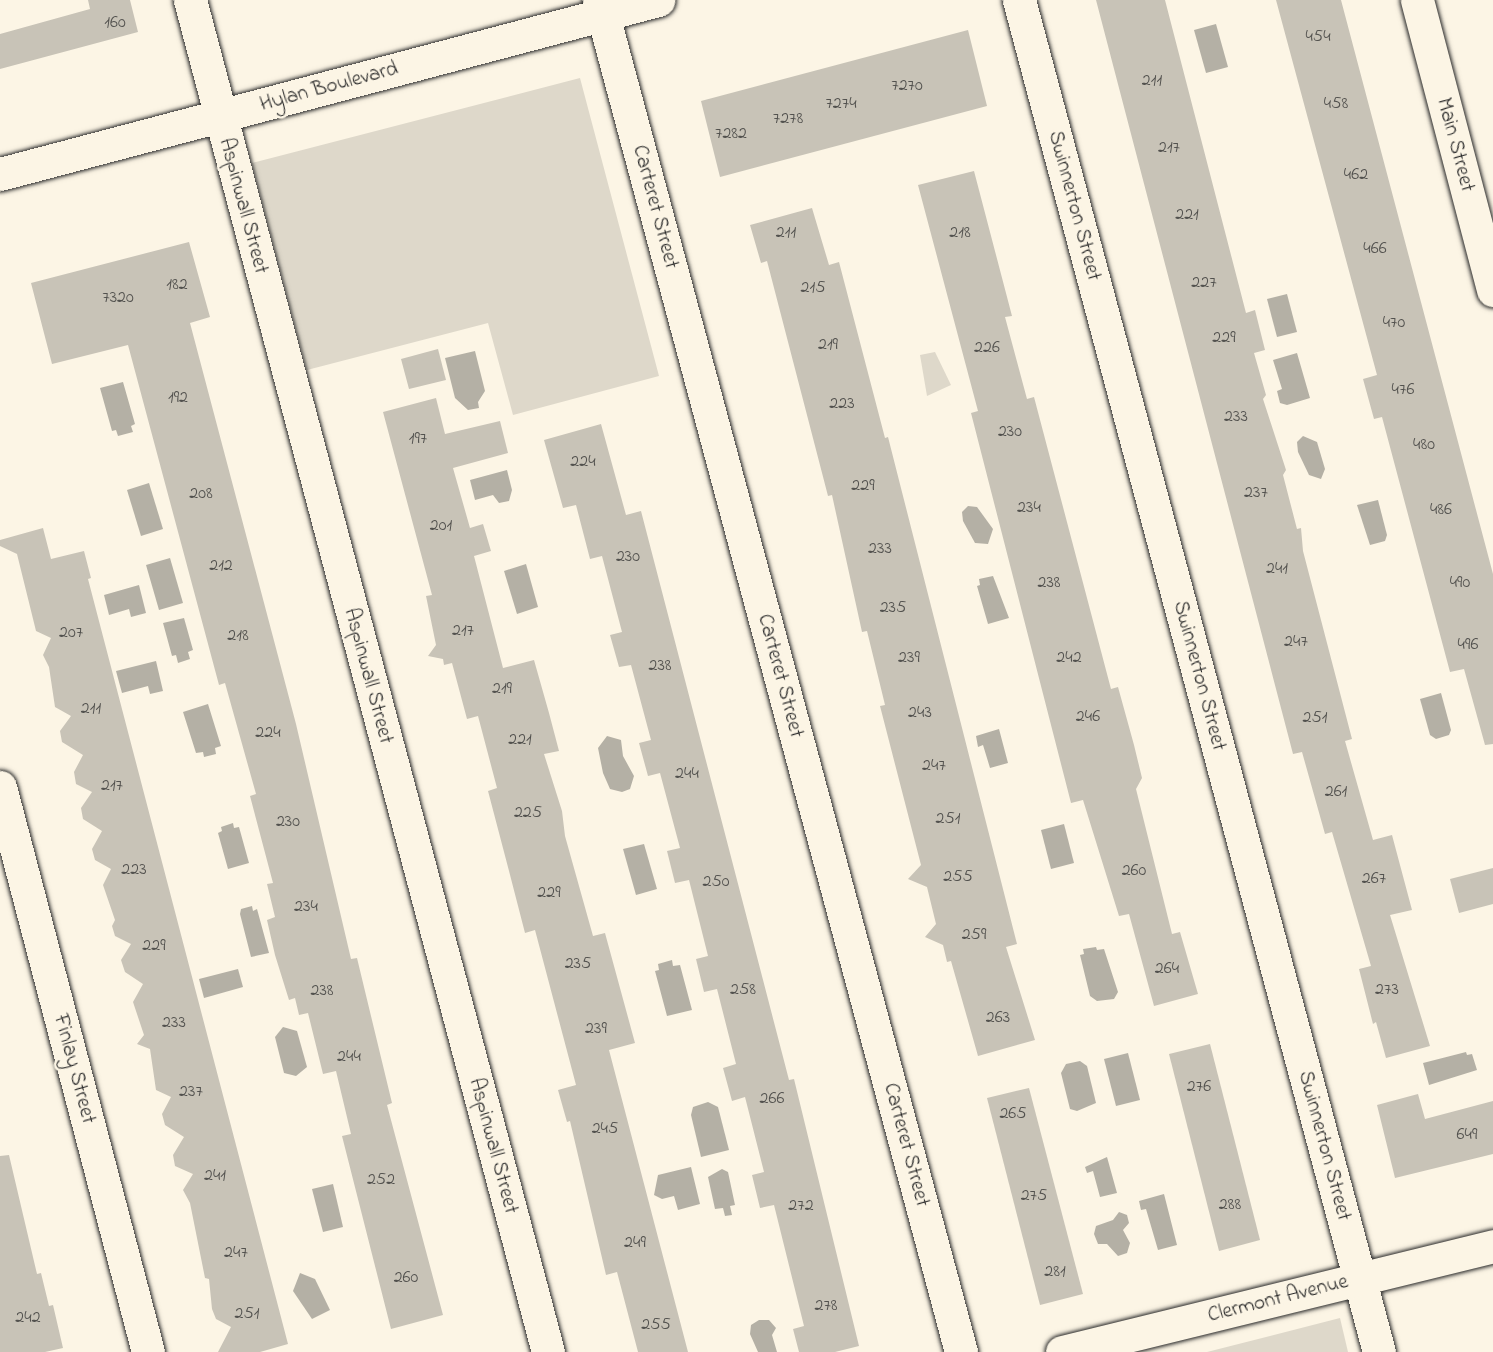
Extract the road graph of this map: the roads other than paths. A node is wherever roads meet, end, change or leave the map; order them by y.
1 (190, 0) edge
2 (658, 0) edge
3 (1019, 0) edge
4 (1417, 0) edge
5 (601, 7) edge
6 (220, 116) junction
7 (0, 174) edge
8 (1493, 290) edge
9 (0, 787) edge
10 (1493, 1246) edge
11 (1360, 1279) junction
12 (148, 1352) edge
13 (548, 1352) edge
14 (961, 1352) edge
15 (1062, 1352) edge
16 (1378, 1352) edge

1 - 6 street, Aspinwall Street
2 - 5 street, Hylan Boulevard
3 - 11 street, Swinnerton Street
4 - 8 street, Main Street
5 - 6 street, Hylan Boulevard
5 - 14 street, Carteret Street
6 - 7 street, Hylan Boulevard
6 - 13 street, Aspinwall Street
9 - 12 street, Finlay Street
10 - 11 street, Clermont Avenue
11 - 15 street, Clermont Avenue
11 - 16 street, Swinnerton Street

